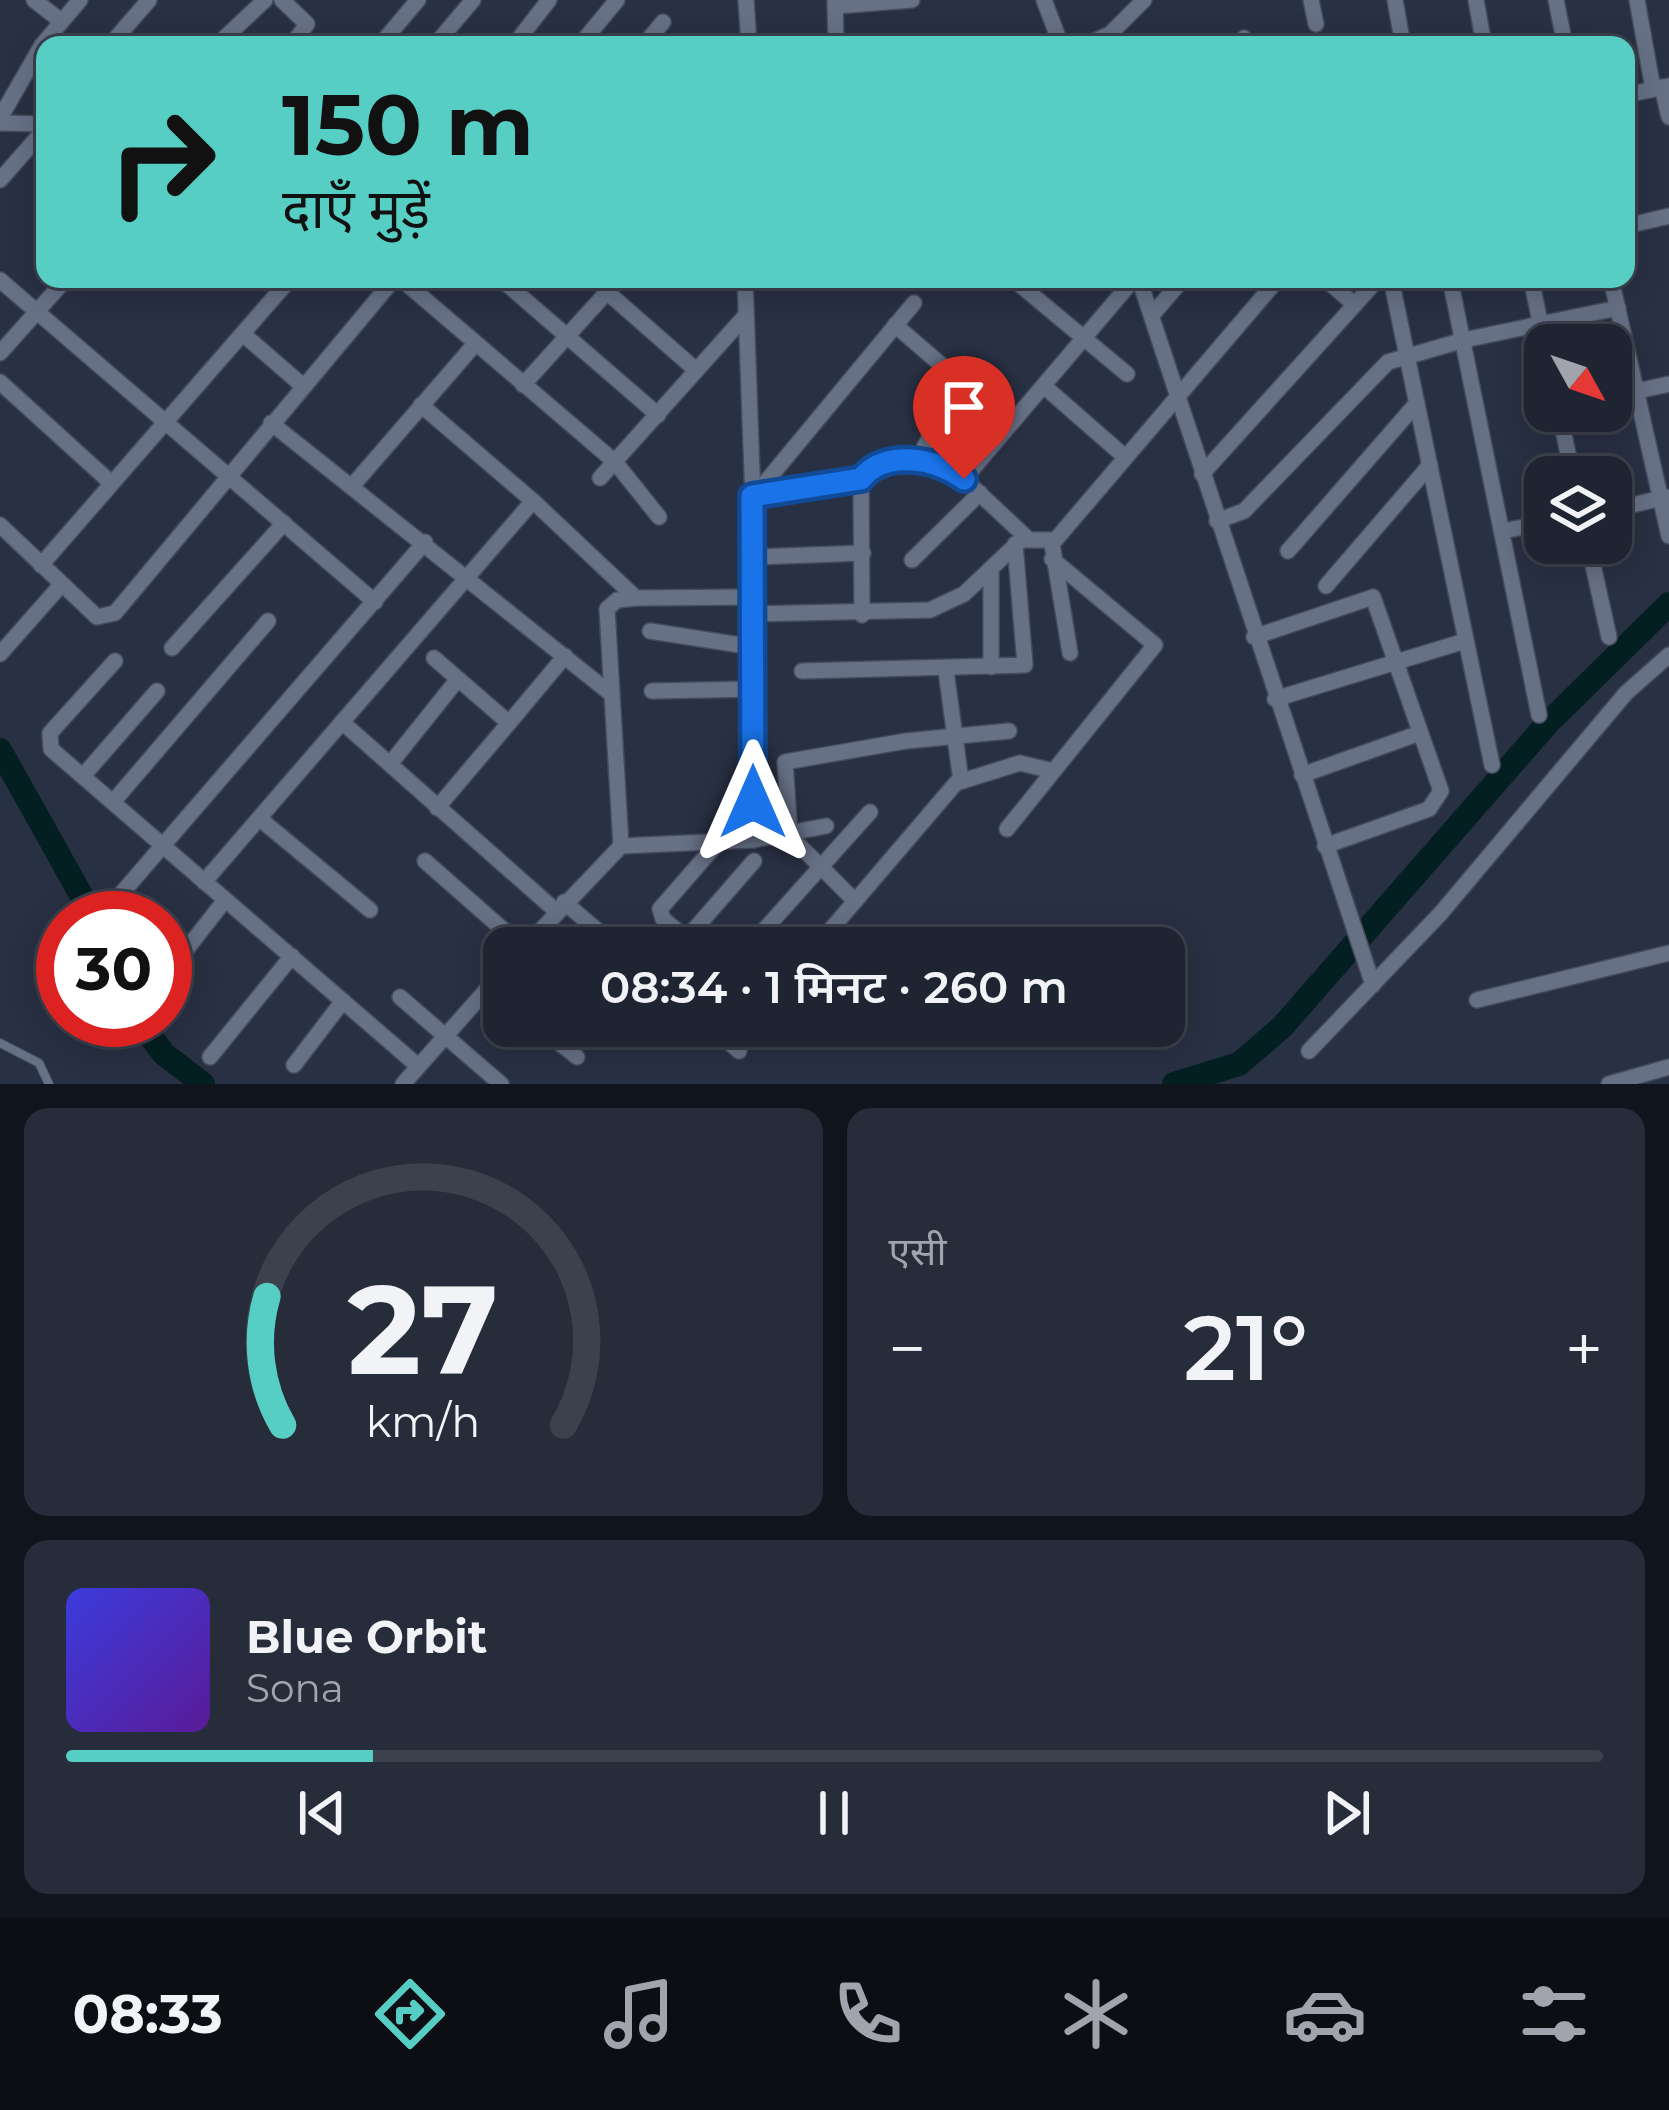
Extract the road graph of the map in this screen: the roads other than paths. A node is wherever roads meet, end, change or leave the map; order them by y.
1 (34, 0) edge
2 (80, 0) edge
3 (149, 0) edge
4 (266, 0) edge
5 (282, 0) edge
6 (418, 0) edge
7 (473, 0) edge
8 (549, 0) edge
9 (617, 0) edge
10 (746, 0) edge
11 (912, 0) edge
12 (1044, 0) edge
13 (1144, 0) edge
14 (1311, 0) edge
15 (1395, 0) edge
16 (1476, 0) edge
17 (1556, 0) edge
18 (1637, 0) edge
19 (836, 3) edge
20 (62, 21) junction
21 (663, 22) dead end
22 (1316, 24) dead end
23 (53, 36) edge
24 (118, 36) edge
25 (227, 36) edge
26 (298, 36) edge
27 (388, 36) edge
28 (443, 36) edge
29 (521, 36) edge
30 (587, 36) edge
31 (651, 36) edge
32 (748, 36) edge
33 (836, 36) edge
34 (1058, 36) edge
35 (1106, 36) edge
36 (1401, 36) edge
37 (1482, 36) edge
38 (1562, 36) edge
39 (36, 63) edge
40 (1661, 87) edge
41 (1669, 117) edge
42 (0, 121) edge
43 (36, 123) edge
44 (36, 150) edge
45 (0, 180) edge
46 (1669, 216) edge
47 (1635, 224) edge
48 (0, 280) edge
49 (58, 288) edge
50 (282, 288) edge
51 (389, 288) edge
52 (408, 288) edge
53 (512, 288) edge
54 (745, 288) edge
55 (1023, 288) edge
56 (1129, 288) edge
57 (1141, 288) edge
58 (1175, 288) edge
59 (1270, 288) edge
60 (1335, 288) edge
61 (1369, 288) edge
62 (1393, 288) edge
63 (1452, 288) edge
64 (1533, 288) edge
65 (1613, 288) edge
66 (914, 303) dead end
67 (1354, 304) junction
68 (1618, 308) junction
69 (36, 313) junction
70 (746, 315) junction
71 (1152, 315) junction
72 (1540, 324) joint
73 (896, 325) junction
74 (1524, 327) edge
75 (243, 334) junction
76 (568, 335) junction
77 (1084, 338) junction
78 (1464, 340) junction
79 (475, 344) junction
80 (0, 353) edge
81 (1408, 356) junction
82 (696, 370) junction
83 (1127, 374) dead end
84 (0, 382) edge
85 (1669, 384) edge
86 (303, 386) junction
87 (523, 386) junction
88 (1045, 387) junction
89 (1637, 391) junction
90 (1179, 392) junction
91 (1417, 404) junction
92 (421, 405) junction
93 (658, 415) junction
94 (165, 423) junction
95 (271, 423) junction
96 (1125, 457) junction
97 (918, 459) junction
98 (615, 463) junction
99 (1430, 465) junction
100 (1202, 474) junction
101 (229, 477) junction
102 (600, 478) dead end
103 (861, 479) junction
104 (964, 479) junction
105 (110, 481) junction
106 (353, 485) junction
107 (980, 493) junction
108 (753, 495) junction
109 (1665, 498) edge
110 (533, 501) junction
111 (1632, 505) edge
112 (659, 517) dead end
113 (1217, 521) junction
114 (284, 523) junction
115 (0, 525) edge
116 (1524, 527) edge
117 (1502, 531) junction
118 (1669, 536) edge
119 (1054, 540) junction
120 (1021, 541) junction
121 (425, 542) junction
122 (1288, 551) dead end
123 (863, 554) junction
124 (755, 557) junction
125 (1052, 559) junction
126 (911, 560) dead end
127 (1593, 564) edge
128 (41, 565) junction
129 (991, 570) junction
130 (468, 576) junction
131 (61, 585) junction
132 (1327, 586) dead end
133 (636, 598) junction
134 (375, 602) junction
135 (754, 606) junction
136 (862, 615) junction
137 (268, 621) dead end
138 (650, 631) dead end
139 (1254, 637) junction
140 (1609, 637) dead end
141 (1465, 641) junction
142 (754, 646) junction
143 (172, 647) dead end
144 (1070, 653) dead end
145 (0, 654) edge
146 (1669, 655) edge
147 (565, 656) junction
148 (434, 658) dead end
149 (115, 661) dead end
150 (1394, 661) junction
151 (991, 667) junction
152 (946, 670) junction
153 (802, 671) dead end
154 (458, 679) junction
155 (753, 689) junction
156 (158, 691) dead end
157 (652, 691) dead end
158 (610, 694) junction
159 (1275, 699) junction
160 (1539, 716) dead end
161 (342, 722) junction
162 (509, 722) junction
163 (1010, 731) dead end
164 (1420, 733) junction
165 (956, 734) junction
166 (390, 764) junction
167 (1492, 765) dead end
168 (1053, 771) junction
169 (1303, 775) junction
170 (83, 776) junction
171 (962, 781) junction
172 (113, 802) junction
173 (437, 808) junction
174 (870, 812) dead end
175 (260, 819) junction
176 (826, 826) dead end
177 (1007, 829) dead end
178 (790, 836) junction
179 (721, 839) junction
180 (752, 840) junction
181 (162, 845) junction
182 (621, 846) junction
183 (1325, 846) junction
184 (424, 861) dead end
185 (754, 861) dead end
186 (821, 867) junction
187 (204, 882) junction
188 (124, 891) edge
189 (225, 900) junction
190 (855, 901) junction
191 (560, 907) junction
192 (370, 910) dead end
193 (500, 927) edge
194 (542, 927) edge
195 (588, 927) edge
196 (672, 927) edge
197 (704, 927) edge
198 (767, 927) edge
199 (832, 927) edge
200 (192, 942) edge
201 (1669, 953) edge
202 (292, 956) junction
203 (1373, 985) junction
204 (483, 993) edge
205 (400, 997) dead end
206 (1477, 1000) dead end
207 (343, 1001) junction
208 (446, 1036) junction
209 (0, 1043) edge
210 (564, 1047) edge
211 (734, 1047) edge
212 (739, 1051) dead end
213 (1309, 1051) dead end
214 (210, 1057) dead end
215 (577, 1057) dead end
216 (293, 1065) dead end
217 (418, 1066) junction
218 (1669, 1066) edge
219 (1645, 1078) edge
220 (49, 1084) edge
221 (404, 1084) edge
222 (501, 1084) edge
223 (1609, 1084) edge

1 - 20 street
2 - 20 street
3 - 24 street
4 - 25 street
5 - 26 street
6 - 27 street
7 - 28 street
8 - 29 street
9 - 30 street
10 - 32 street
11 - 19 street
12 - 34 street
13 - 35 street
14 - 22 street
15 - 36 street
16 - 37 street
17 - 38 street
18 - 40 street
19 - 33 street
20 - 23 street
21 - 31 street
39 - 42 street
40 - 41 street
42 - 43 street
44 - 45 street
46 - 47 street
48 - 69 street
49 - 69 street
50 - 75 street
51 - 86 street
52 - 79 street
53 - 76 street
54 - 70 street
55 - 77 street
56 - 77 street
57 - 71 street
58 - 71 street
59 - 90 street
60 - 67 street
61 - 67 street
62 - 81 street
63 - 78 street
64 - 72 street
65 - 68 street
66 - 73 street
67 - 100 street
68 - 72 street
68 - 89 street
69 - 80 street
69 - 94 street
70 - 82 street
70 - 108 street
71 - 90 street
73 - 97 street
73 - 108 street
74 - 78 street
75 - 86 street
75 - 94 street
76 - 82 street
76 - 87 street
76 - 93 street
77 - 83 street
77 - 88 street
78 - 81 street
78 - 117 street
79 - 87 street
79 - 92 street
81 - 91 street
81 - 113 street
82 - 93 street
84 - 105 street
85 - 89 street
86 - 95 street
87 - 98 street
88 - 96 street
88 - 104 street
89 - 109 street
90 - 96 street
90 - 100 street
91 - 99 street
91 - 122 street
92 - 106 street
92 - 110 street
93 - 98 street
94 - 101 street
94 - 105 street
95 - 101 street
95 - 106 street
96 - 119 street
97 - 103 street
97 - 104 street
98 - 102 street
98 - 112 street
99 - 132 street
99 - 141 street
100 - 113 street
101 - 114 street
101 - 131 street
103 - 108 street
103 - 123 street
104 - 107 street
105 - 128 street
106 - 121 street
107 - 120 street
107 - 126 street
108 - 124 street
109 - 111 street
109 - 118 street
110 - 130 street
110 - 133 street
113 - 139 street
114 - 134 street
114 - 143 street
115 - 128 street
116 - 117 street
117 - 160 street
119 - 120 street
119 - 125 street
120 - 129 street
120 - 151 street
121 - 130 street
121 - 134 street
123 - 124 street
123 - 136 street
124 - 135 street
125 - 144 street
125 - 168 street
127 - 140 street
128 - 131 street
129 - 136 street
129 - 151 street
130 - 147 street
130 - 161 street
131 - 145 street
133 - 135 street
133 - 158 street
134 - 181 street
135 - 136 street
135 - 142 street
137 - 172 street
138 - 142 street
139 - 150 street
139 - 159 street
141 - 150 street
141 - 167 street
142 - 155 street
146 - 203 street
147 - 158 street
147 - 162 street
148 - 154 street
149 - 170 street
150 - 159 street
150 - 164 street
151 - 152 street
152 - 153 street
152 - 165 street
154 - 162 street
154 - 166 street
155 - 157 street
155 - 180 street
156 - 170 street
158 - 182 street
159 - 169 street
161 - 166 street
161 - 175 street
162 - 173 street
163 - 165 street
164 - 169 street
164 - 183 street
165 - 171 street
165 - 178 street
166 - 173 street
168 - 171 street
168 - 177 street
169 - 183 street
170 - 172 street
171 - 190 street
172 - 181 street
173 - 191 street
174 - 186 street
175 - 187 street
175 - 192 street
176 - 178 street
178 - 180 street
178 - 186 street
179 - 180 street
179 - 182 street
179 - 196 street
181 - 187 street
181 - 188 street
182 - 191 street
183 - 203 street
184 - 193 street
185 - 197 street
186 - 190 street
186 - 198 street
187 - 189 street
189 - 200 street
189 - 202 street
190 - 199 street
191 - 194 street
191 - 195 street
201 - 206 street
202 - 207 street
202 - 214 street
203 - 213 street
204 - 208 street
205 - 208 street
207 - 216 street
207 - 217 street
208 - 217 street
208 - 222 street
209 - 220 lane
210 - 215 street
211 - 212 street
217 - 221 street
218 - 219 street
219 - 223 street

